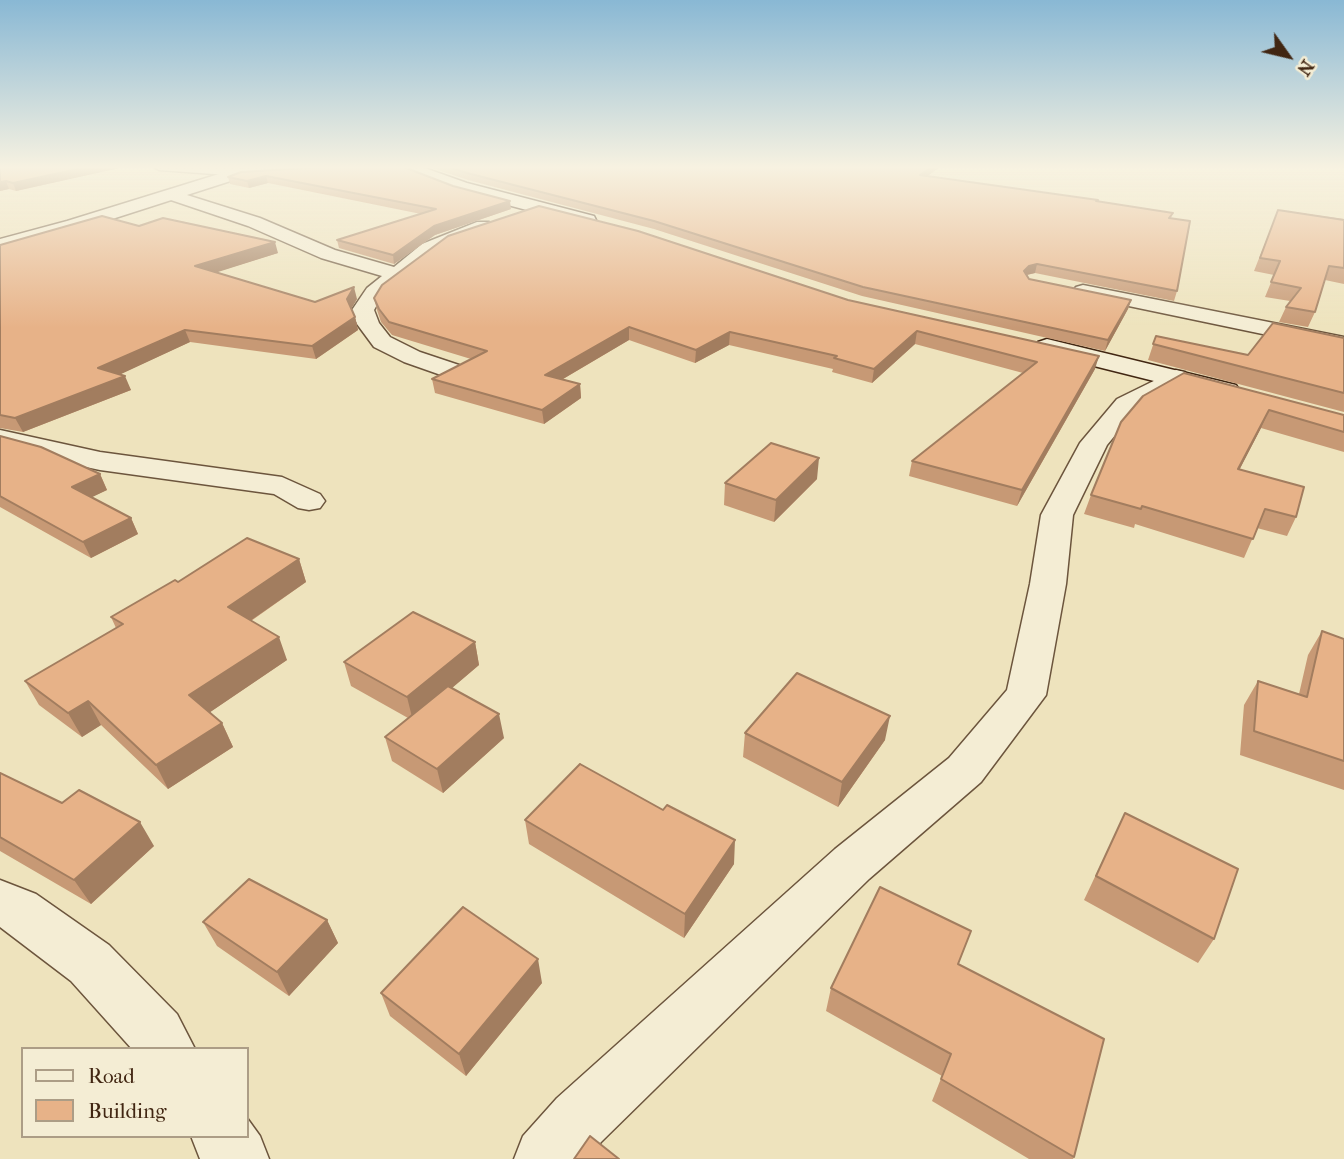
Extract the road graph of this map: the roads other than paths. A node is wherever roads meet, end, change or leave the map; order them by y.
1 (87, 220) edge
2 (248, 220) edge
3 (503, 220) edge
4 (589, 220) edge
5 (607, 225) edge
6 (0, 246) edge
7 (398, 274) junction
8 (1061, 287) edge
9 (1027, 342) edge
10 (1344, 344) edge
11 (450, 370) edge
12 (1176, 377) junction
13 (1244, 396) edge
14 (0, 438) edge
15 (309, 501) dead end
16 (0, 903) edge
17 (165, 1047) edge
18 (223, 1138) edge
19 (237, 1159) edge
20 (545, 1159) edge

1 - 6 main road
2 - 7 street
3 - 7 street
4 - 5 main road
7 - 11 street
8 - 10 street
9 - 12 main road
12 - 13 main road
12 - 20 street
14 - 15 street
16 - 17 street
18 - 19 street

